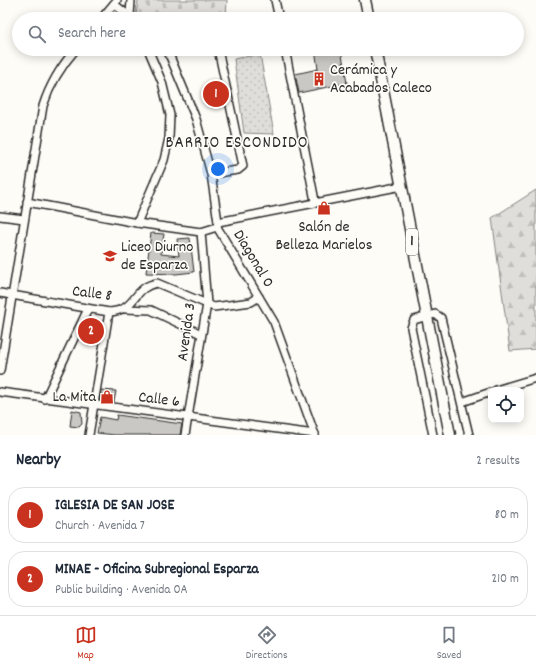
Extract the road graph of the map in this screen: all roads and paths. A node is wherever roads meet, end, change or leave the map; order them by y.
1 (131, 0) edge
2 (275, 0) edge
3 (365, 0) edge
4 (114, 1) edge
5 (106, 12) edge
6 (124, 12) edge
7 (130, 12) edge
8 (278, 12) edge
9 (367, 12) edge
10 (70, 56) edge
11 (151, 56) edge
12 (170, 56) edge
13 (219, 56) edge
14 (286, 56) edge
15 (375, 56) edge
16 (210, 174) junction
17 (402, 186) junction
18 (27, 202) junction
19 (315, 202) junction
20 (0, 216) edge
21 (24, 219) junction
22 (137, 223) junction
23 (218, 224) junction
24 (201, 232) junction
25 (0, 294) edge
26 (12, 296) junction
27 (259, 297) junction
28 (207, 304) junction
29 (88, 309) junction
30 (125, 309) junction
31 (109, 312) junction
32 (426, 316) junction
33 (201, 334) junction
34 (0, 371) edge
35 (536, 378) edge
36 (506, 387) edge
37 (0, 392) edge
38 (488, 393) edge
39 (45, 399) junction
40 (462, 402) junction
41 (94, 405) junction
42 (188, 418) junction
43 (291, 433) edge
44 (315, 434) edge
45 (89, 435) edge
46 (185, 435) edge
47 (433, 435) edge
48 (450, 435) edge
49 (469, 435) edge

1 - 7 street
2 - 8 street
3 - 9 highway
4 - 5 street
4 - 6 street
10 - 18 street
11 - 22 street
12 - 16 street, Diagonal 0
13 - 16 street
14 - 19 street
15 - 17 highway, 1
16 - 23 street, Diagonal 0
17 - 19 street
17 - 32 highway, 1
18 - 21 street
18 - 22 street
19 - 23 street
20 - 21 street
21 - 26 street
22 - 24 street
23 - 24 street
23 - 27 street, Diagonal 0
24 - 28 street, Avenida 3
25 - 26 street, Calle 8
26 - 29 street, Calle 8
26 - 34 street
27 - 28 street, Calle 8
27 - 44 street, Diagonal 0
28 - 30 street, Calle 8
28 - 33 street, Avenida 3
29 - 31 street, Calle 8
29 - 39 street
30 - 31 street, Calle 8
30 - 33 street
31 - 41 street
32 - 40 street
32 - 47 street
32 - 48 highway, 1
33 - 42 street, Avenida 3
35 - 36 street
37 - 39 street, Calle 6
38 - 40 street
39 - 41 street, Calle 6
40 - 49 street
41 - 42 street, Calle 6
41 - 45 street
42 - 43 street, Calle 6
42 - 46 street, Avenida 3
43 - 44 street, Calle 6

